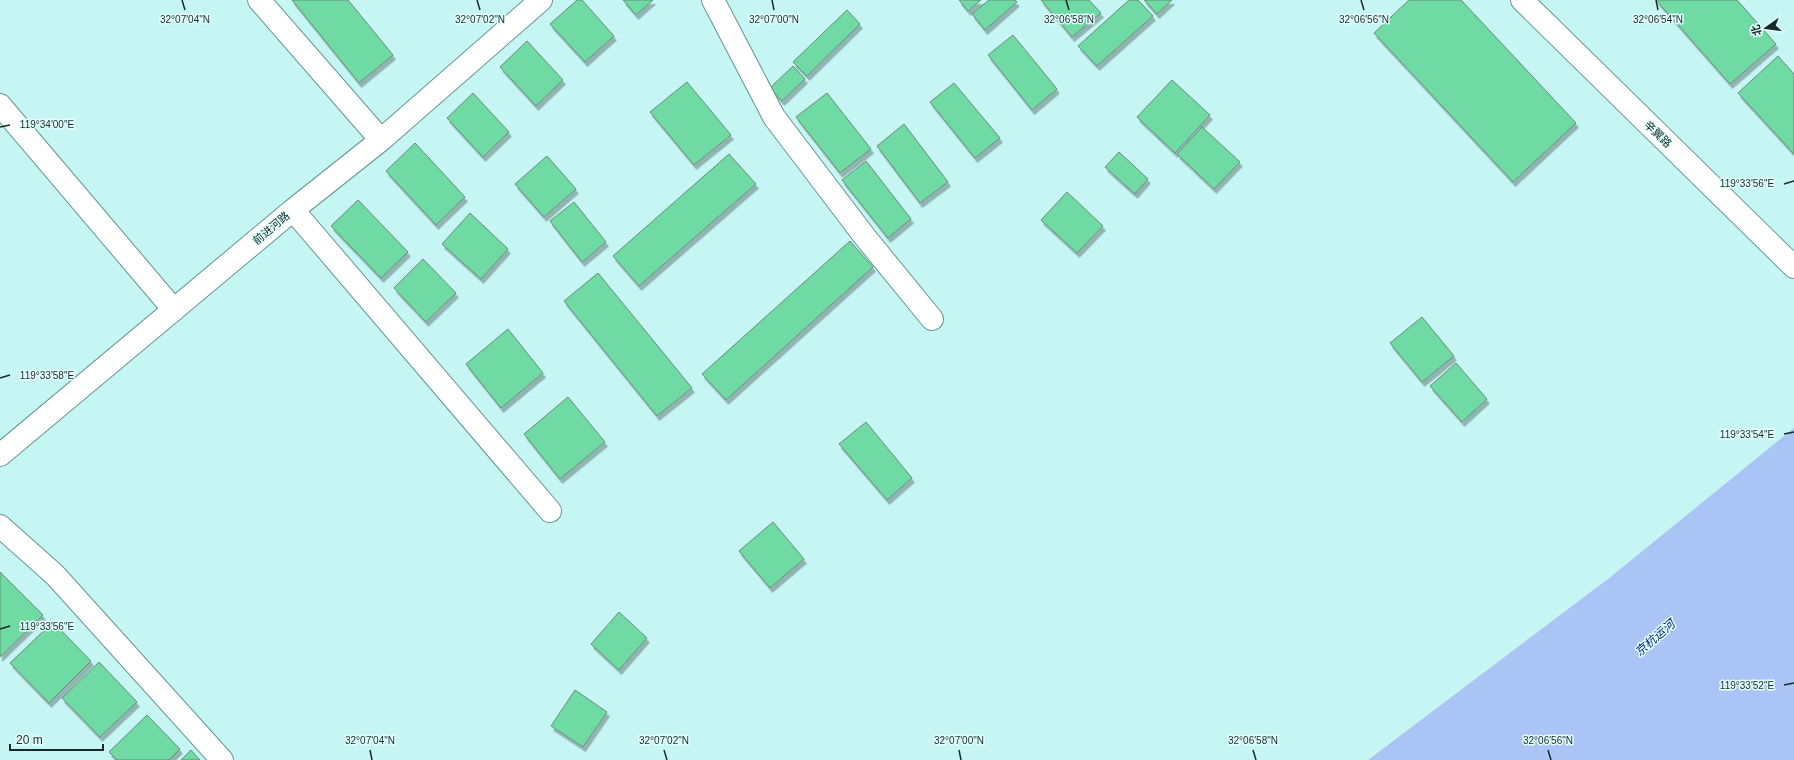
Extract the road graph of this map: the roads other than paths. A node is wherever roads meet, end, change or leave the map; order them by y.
1 (259, 0) edge
2 (541, 0) edge
3 (713, 0) edge
4 (1522, 0) edge
5 (0, 105) edge
6 (381, 140) junction
7 (293, 210) junction
8 (1794, 268) edge
9 (174, 310) junction
10 (932, 319) dead end
11 (0, 455) edge
12 (550, 511) dead end
13 (0, 526) edge
14 (222, 760) edge

1 - 6 street
2 - 6 street, 前进河路
3 - 10 street
4 - 8 street, 辛翼路
5 - 9 street
6 - 7 street, 前进河路
7 - 9 street, 前进河路
7 - 12 street
9 - 11 street, 前进河路
13 - 14 street

